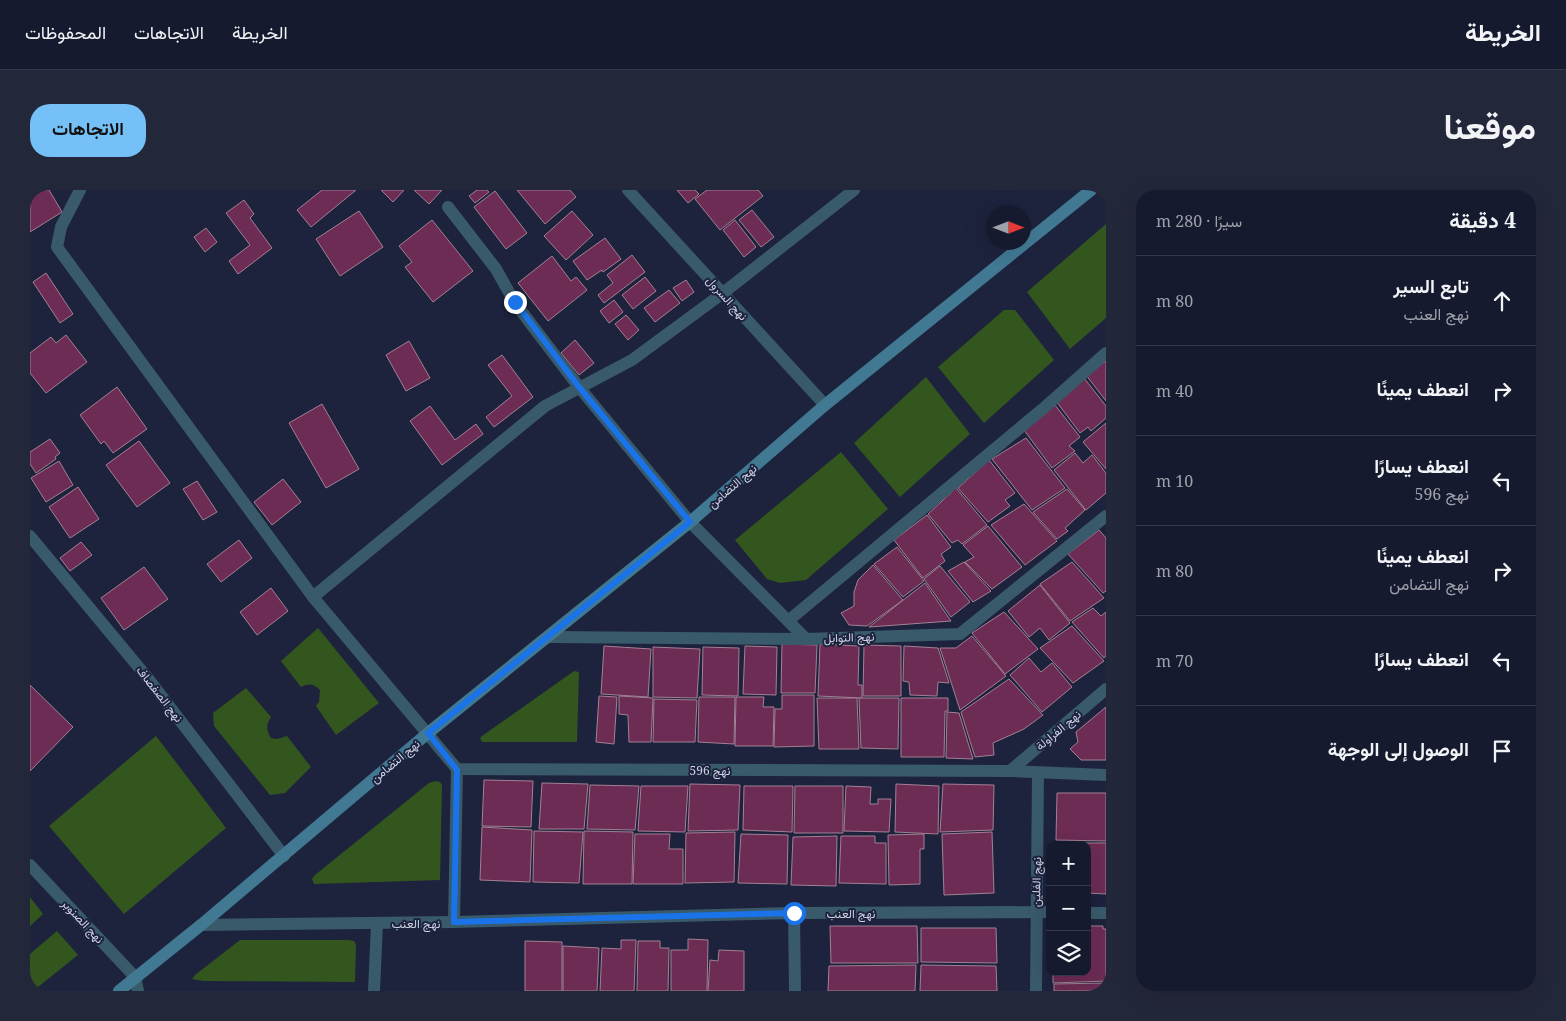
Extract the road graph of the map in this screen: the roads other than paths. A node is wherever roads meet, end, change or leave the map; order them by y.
1 (80, 190) edge
2 (628, 190) edge
3 (854, 190) edge
4 (1091, 190) edge
5 (448, 207) dead end
6 (723, 294) junction
7 (1106, 353) edge
8 (579, 387) junction
9 (825, 405) junction
10 (1106, 516) edge
11 (690, 522) junction
12 (30, 536) edge
13 (313, 597) junction
14 (788, 621) junction
15 (550, 637) junction
16 (806, 639) junction
17 (1106, 689) edge
18 (428, 733) junction
19 (457, 770) junction
20 (1010, 771) junction
21 (1038, 773) junction
22 (1106, 774) edge
23 (284, 856) junction
24 (30, 865) edge
25 (1036, 912) junction
26 (1046, 912) edge
27 (794, 913) junction
28 (1091, 913) edge
29 (1106, 913) edge
30 (454, 922) junction
31 (377, 923) junction
32 (202, 925) junction
33 (135, 977) junction
34 (118, 991) edge
35 (138, 991) edge
36 (374, 991) edge
37 (795, 991) edge
38 (1036, 991) edge

1 - 13 street
2 - 6 street, نهج السرول
3 - 6 street
4 - 9 street, نهج التضامن
5 - 8 street
6 - 8 street
6 - 9 street, نهج السرول
7 - 14 street
8 - 11 street
8 - 13 street
9 - 11 street, نهج التضامن
10 - 16 street, نهج التوابل
11 - 14 street
11 - 15 street, نهج التضامن
12 - 23 street, نهج الصفصاف
13 - 18 street
14 - 16 street
15 - 16 street, نهج التوابل
15 - 18 street, نهج التضامن
17 - 20 street, نهج الفراولة
18 - 19 street
18 - 23 street, نهج التضامن
19 - 20 street, نهج 596
19 - 30 street
20 - 21 street, نهج 596
21 - 22 street, نهج 596
21 - 25 street, نهج الفلين
23 - 32 street, نهج التضامن
24 - 33 street, نهج الصنوبر
25 - 26 street, نهج العنب
25 - 27 street, نهج العنب
25 - 38 street, نهج الفلين
27 - 30 street, نهج العنب
27 - 37 street
28 - 29 street
30 - 31 street, نهج العنب
31 - 32 street, نهج العنب
31 - 36 street
32 - 33 street, نهج التضامن
33 - 34 street, نهج التضامن
33 - 35 street

